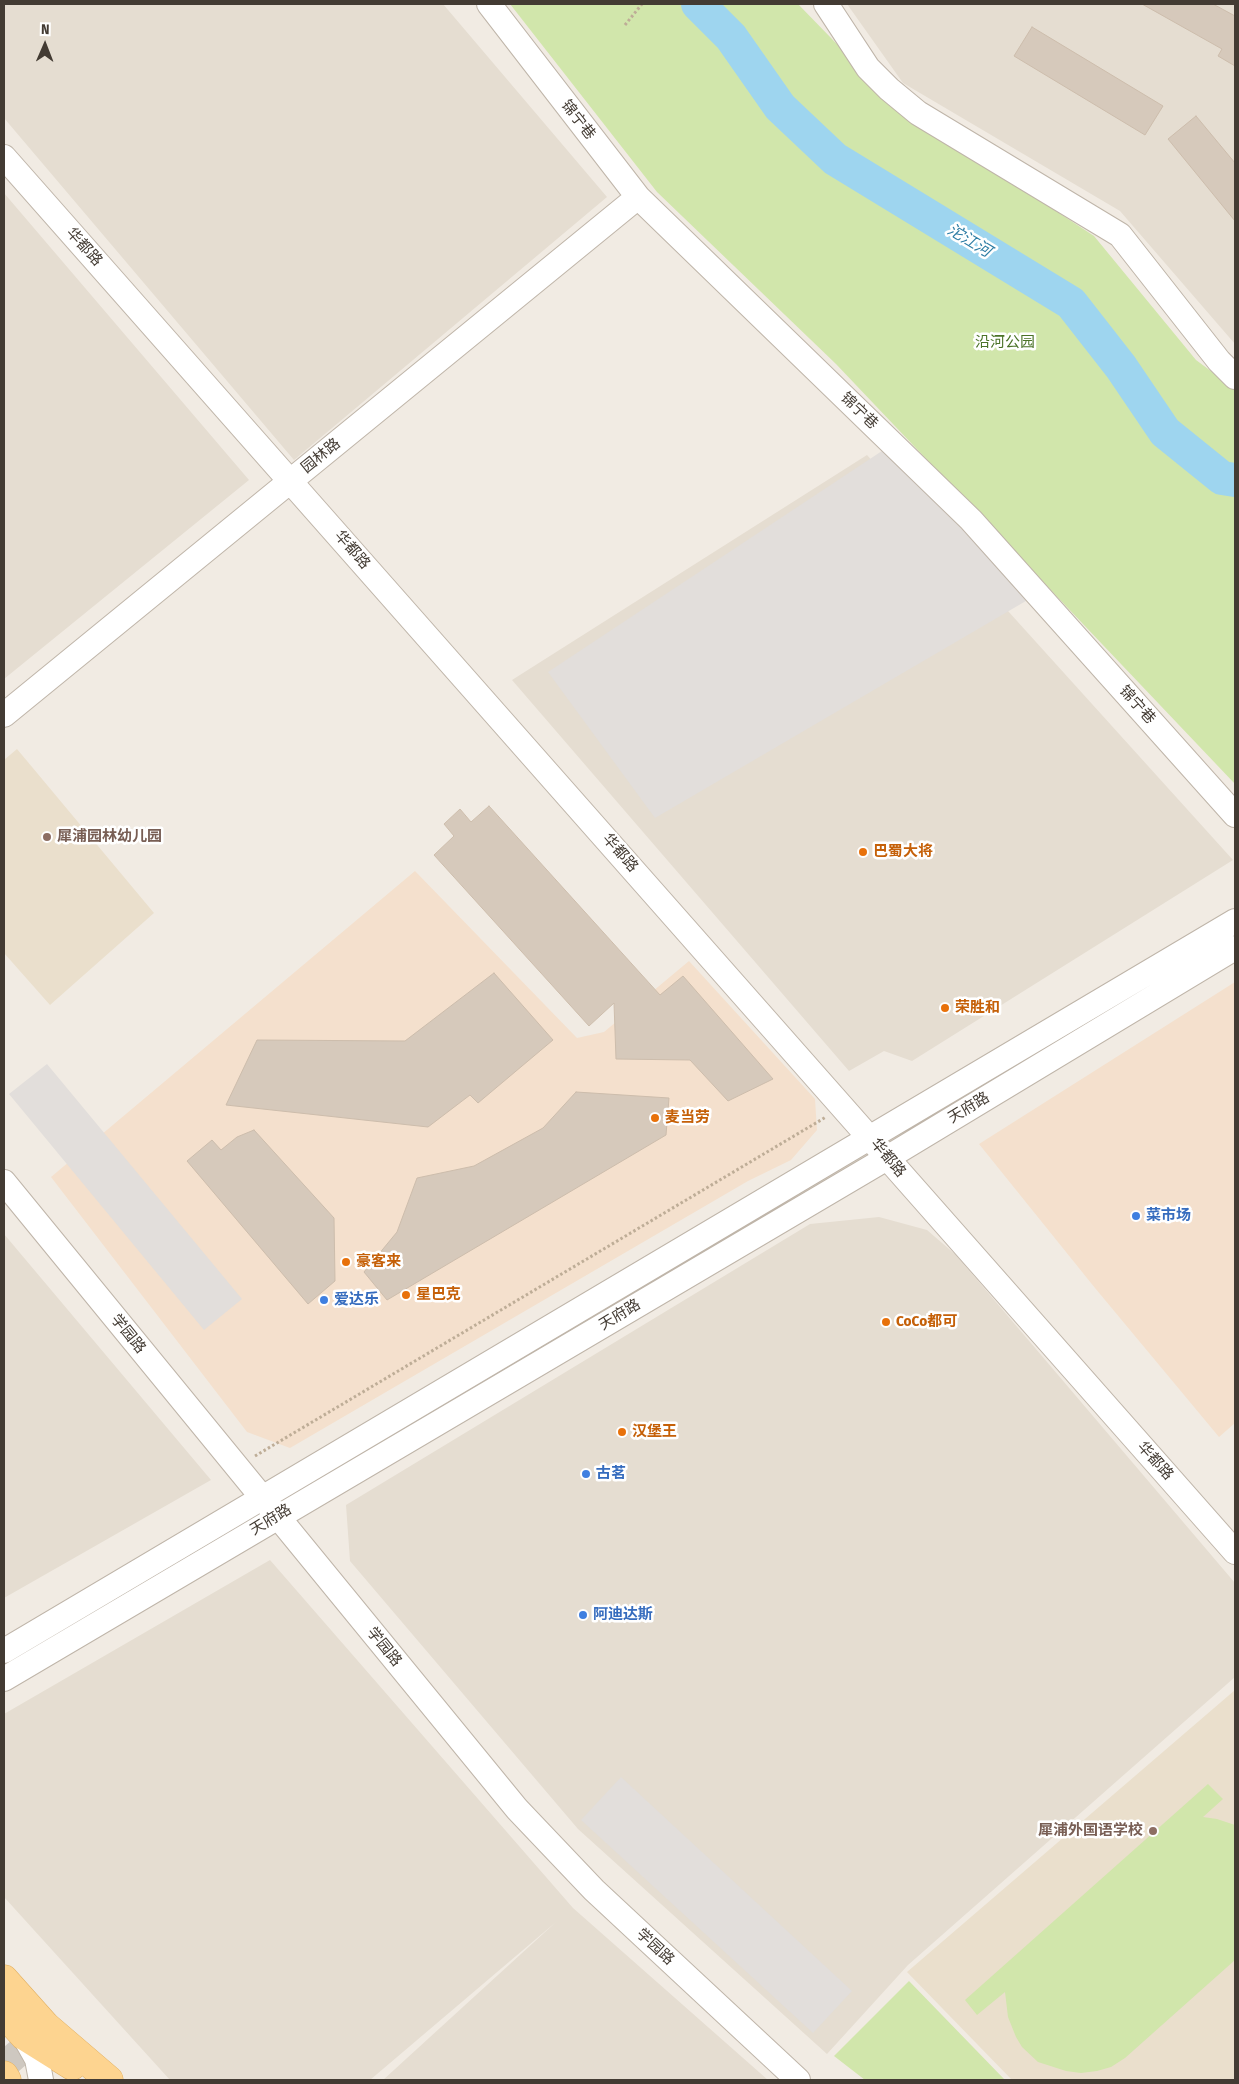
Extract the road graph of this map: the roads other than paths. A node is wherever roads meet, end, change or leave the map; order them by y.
1 (488, 4) edge
2 (826, 4) edge
3 (4, 157) edge
4 (638, 197) junction
5 (1235, 377) edge
6 (291, 480) junction
7 (4, 715) edge
8 (1235, 814) edge
9 (1235, 921) edge
10 (1235, 948) edge
11 (870, 1137) junction
12 (887, 1158) junction
13 (4, 1182) edge
14 (262, 1498) junction
15 (277, 1517) junction
16 (1235, 1552) edge
17 (4, 1651) edge
18 (4, 1680) edge
19 (4, 1979) edge
20 (4, 2014) edge
21 (24, 2036) junction
22 (4, 2075) edge
23 (7, 2080) edge
24 (41, 2080) edge
25 (95, 2080) edge
26 (109, 2080) edge
27 (798, 2080) edge

1 - 4 street, 锦宁巷
2 - 5 street
3 - 6 street, 华都路
4 - 6 street, 园林路
4 - 8 street, 锦宁巷
6 - 7 street, 园林路
6 - 11 street, 华都路
9 - 11 street, 天府路
10 - 12 street, 天府路
11 - 12 street, 华都路
11 - 14 street, 天府路
12 - 15 street, 天府路
12 - 16 street, 华都路
13 - 14 street, 学园路
14 - 15 street, 学园路
14 - 17 street, 天府路
15 - 18 street, 天府路
15 - 27 street, 学园路
19 - 26 main road
20 - 21 main road
21 - 24 street
21 - 25 main road
22 - 23 main road

